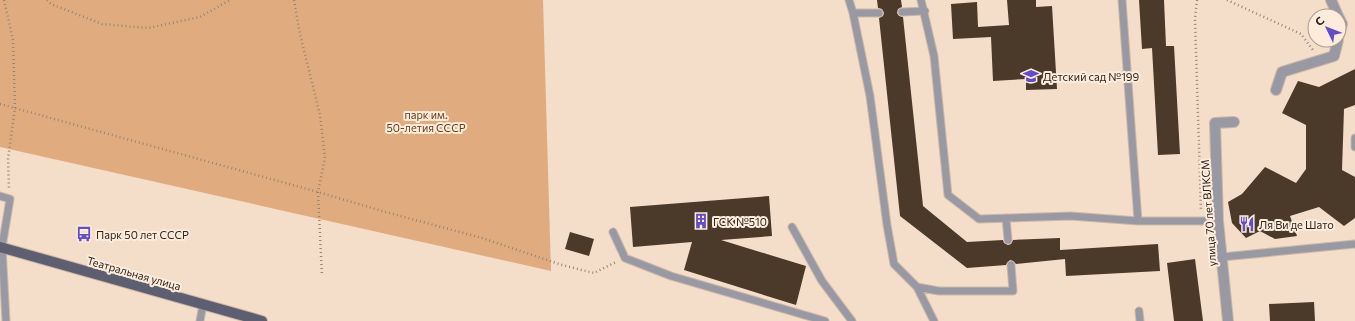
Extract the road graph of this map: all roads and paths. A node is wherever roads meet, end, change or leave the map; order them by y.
1 (4, 0) edge
2 (47, 0) edge
3 (230, 0) edge
4 (294, 0) edge
5 (849, 0) edge
6 (921, 0) edge
7 (1122, 0) edge
8 (1197, 0) edge
9 (1226, 0) edge
10 (902, 12) dead end
11 (924, 12) junction
12 (853, 13) junction
13 (879, 13) dead end
14 (1336, 48) edge
15 (1320, 60) junction
16 (1276, 90) dead end
17 (0, 104) edge
18 (15, 108) junction
19 (1234, 122) dead end
20 (1355, 138) edge
21 (1355, 147) edge
22 (318, 192) junction
23 (0, 196) edge
24 (10, 199) junction
25 (1006, 218) junction
26 (1138, 221) junction
27 (1218, 221) junction
28 (1201, 222) junction
29 (792, 227) dead end
30 (613, 232) dead end
31 (1008, 240) dead end
32 (1355, 244) edge
33 (1, 247) edge
34 (1222, 257) junction
35 (625, 258) junction
36 (1011, 265) dead end
37 (322, 276) dead end
38 (2, 278) edge
39 (918, 287) junction
40 (203, 304) junction
41 (1139, 311) dead end
42 (6, 321) edge
43 (200, 321) edge
44 (262, 321) edge
45 (825, 321) edge
46 (852, 321) edge
47 (934, 321) edge
48 (1140, 321) edge
49 (1228, 321) edge

1 - 18 path
2 - 3 path
4 - 22 path
5 - 12 lane
6 - 11 lane
7 - 26 lane
8 - 28 path
9 - 15 path
10 - 11 lane
11 - 25 lane
12 - 13 lane
12 - 39 lane
14 - 15 street
15 - 16 street
17 - 18 path
18 - 22 path
18 - 24 path
19 - 27 street, улица 70 лет ВЛКСМ
20 - 21 lane
22 - 35 path
22 - 37 path
23 - 24 lane
24 - 33 lane
25 - 26 lane
25 - 31 lane
26 - 28 lane
27 - 28 lane
27 - 34 street, улица 70 лет ВЛКСМ
29 - 46 lane
30 - 35 lane
32 - 34 lane
33 - 38 lane
33 - 40 main road, Театральная улица
34 - 49 street, улица 70 лет ВЛКСМ
35 - 45 lane
36 - 39 lane
38 - 42 lane
39 - 47 lane
40 - 43 lane
40 - 44 main road, Театральная улица
41 - 48 lane

